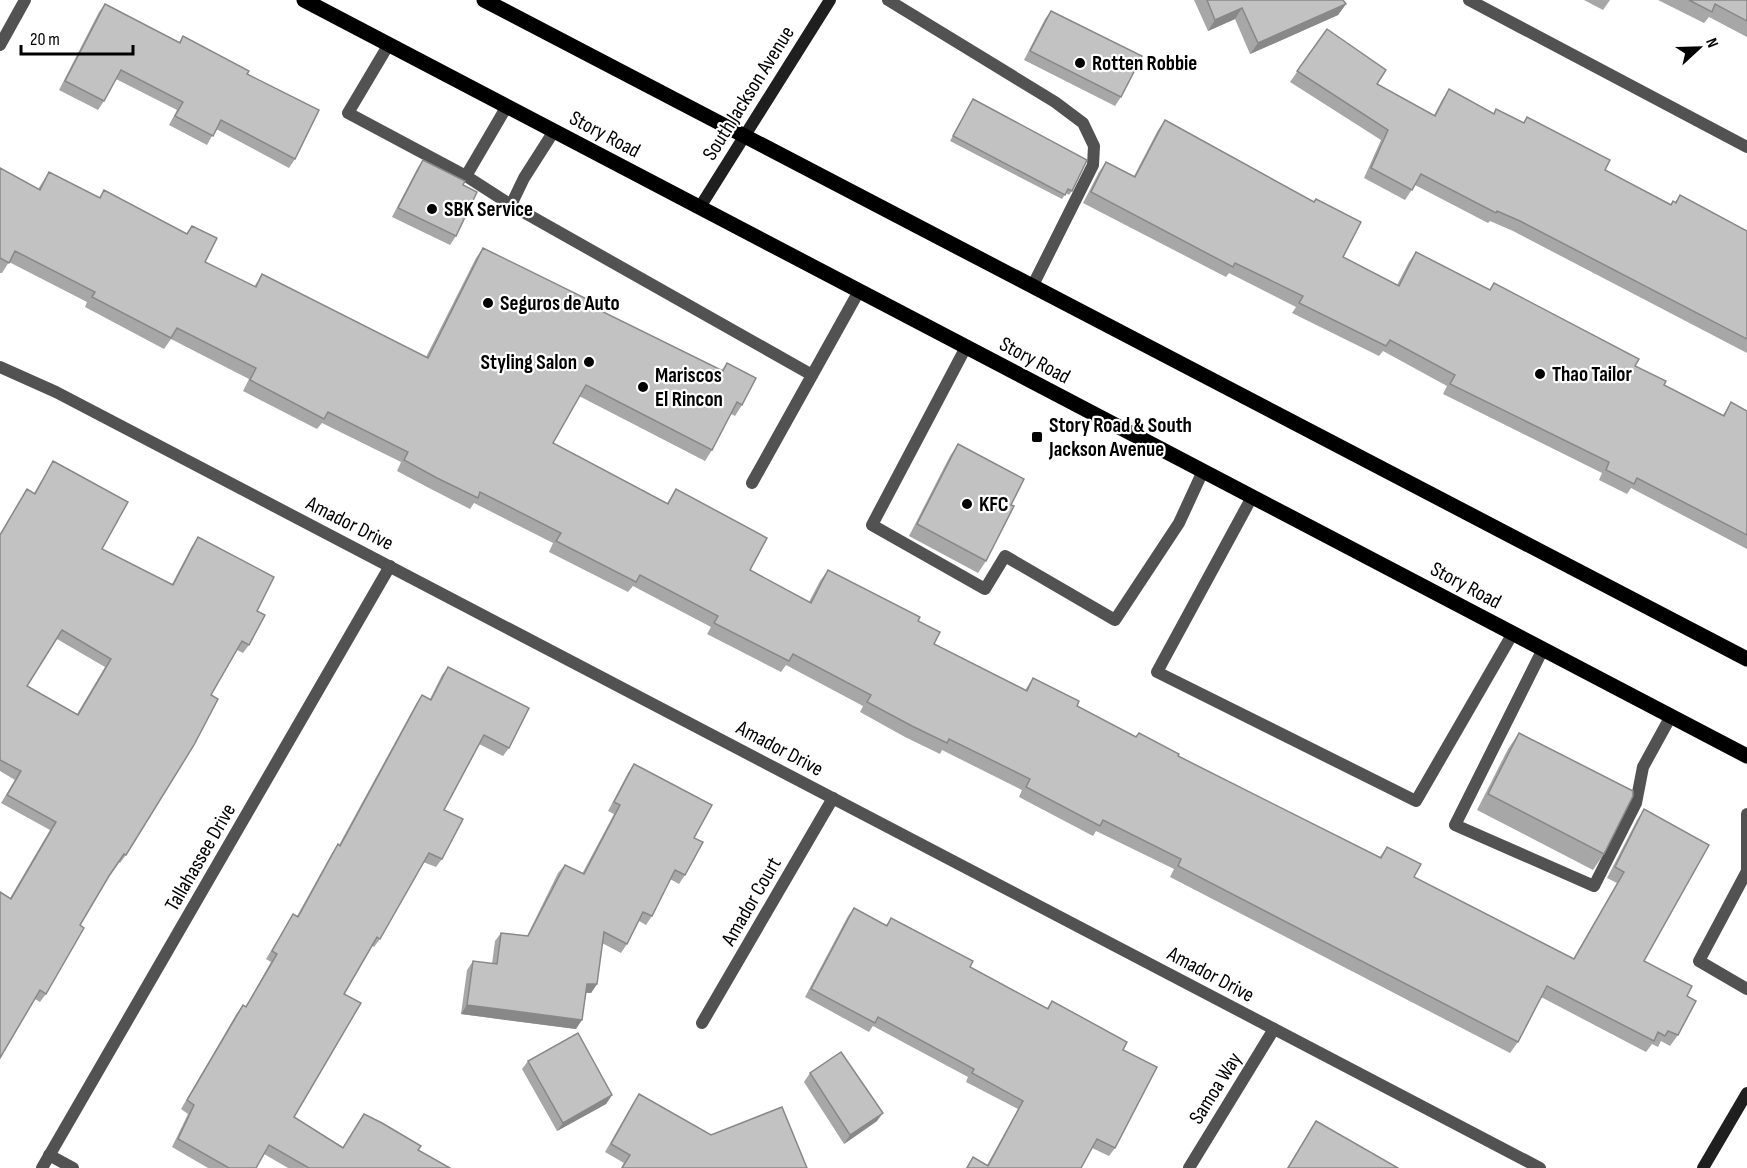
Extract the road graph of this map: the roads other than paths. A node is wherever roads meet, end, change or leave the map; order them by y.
1 (25, 0) edge
2 (304, 0) edge
3 (484, 0) edge
4 (830, 0) edge
5 (888, 0) edge
6 (1469, 0) edge
7 (388, 44) junction
8 (0, 45) edge
9 (507, 106) junction
10 (554, 131) junction
11 (745, 135) junction
12 (1747, 147) edge
13 (466, 176) junction
14 (512, 205) junction
15 (700, 207) junction
16 (1033, 285) junction
17 (859, 291) junction
18 (966, 347) junction
19 (0, 367) edge
20 (812, 375) junction
21 (1203, 471) junction
22 (752, 483) dead end
23 (1252, 497) junction
24 (390, 566) junction
25 (1513, 633) junction
26 (1543, 649) junction
27 (1747, 659) edge
28 (1671, 716) junction
29 (1747, 756) edge
30 (833, 798) junction
31 (1747, 814) edge
32 (1747, 871) edge
33 (1747, 989) edge
34 (702, 1023) dead end
35 (1274, 1029) junction
36 (1747, 1093) edge
37 (49, 1155) junction
38 (42, 1168) edge
39 (73, 1168) edge
40 (1189, 1168) edge
41 (1540, 1168) edge
42 (1703, 1168) edge

1 - 8 street
2 - 7 main road, Story Road
3 - 11 main road
4 - 11 main road, South Jackson Avenue
5 - 16 street
6 - 12 street
7 - 9 main road, Story Road
7 - 13 street
9 - 10 main road, Story Road
9 - 13 street
10 - 14 street
10 - 15 main road, Story Road
11 - 15 main road, South Jackson Avenue
11 - 16 main road
13 - 14 street
14 - 20 street
15 - 17 main road, Story Road
16 - 27 main road
17 - 18 main road, Story Road
17 - 20 street
18 - 21 main road, Story Road
18 - 21 street
19 - 24 street, Amador Drive
20 - 22 street
21 - 23 main road, Story Road
23 - 25 main road, Story Road
23 - 25 street
24 - 30 street, Amador Drive
24 - 37 street, Tallahassee Drive
25 - 26 main road, Story Road
26 - 28 main road, Story Road
26 - 28 street
28 - 29 main road, Story Road
30 - 34 street, Amador Court
30 - 35 street, Amador Drive
31 - 32 street
32 - 33 street
35 - 40 street, Samoa Way
35 - 41 street, Amador Drive
36 - 42 main road
37 - 38 street, Tallahassee Drive
37 - 39 street

